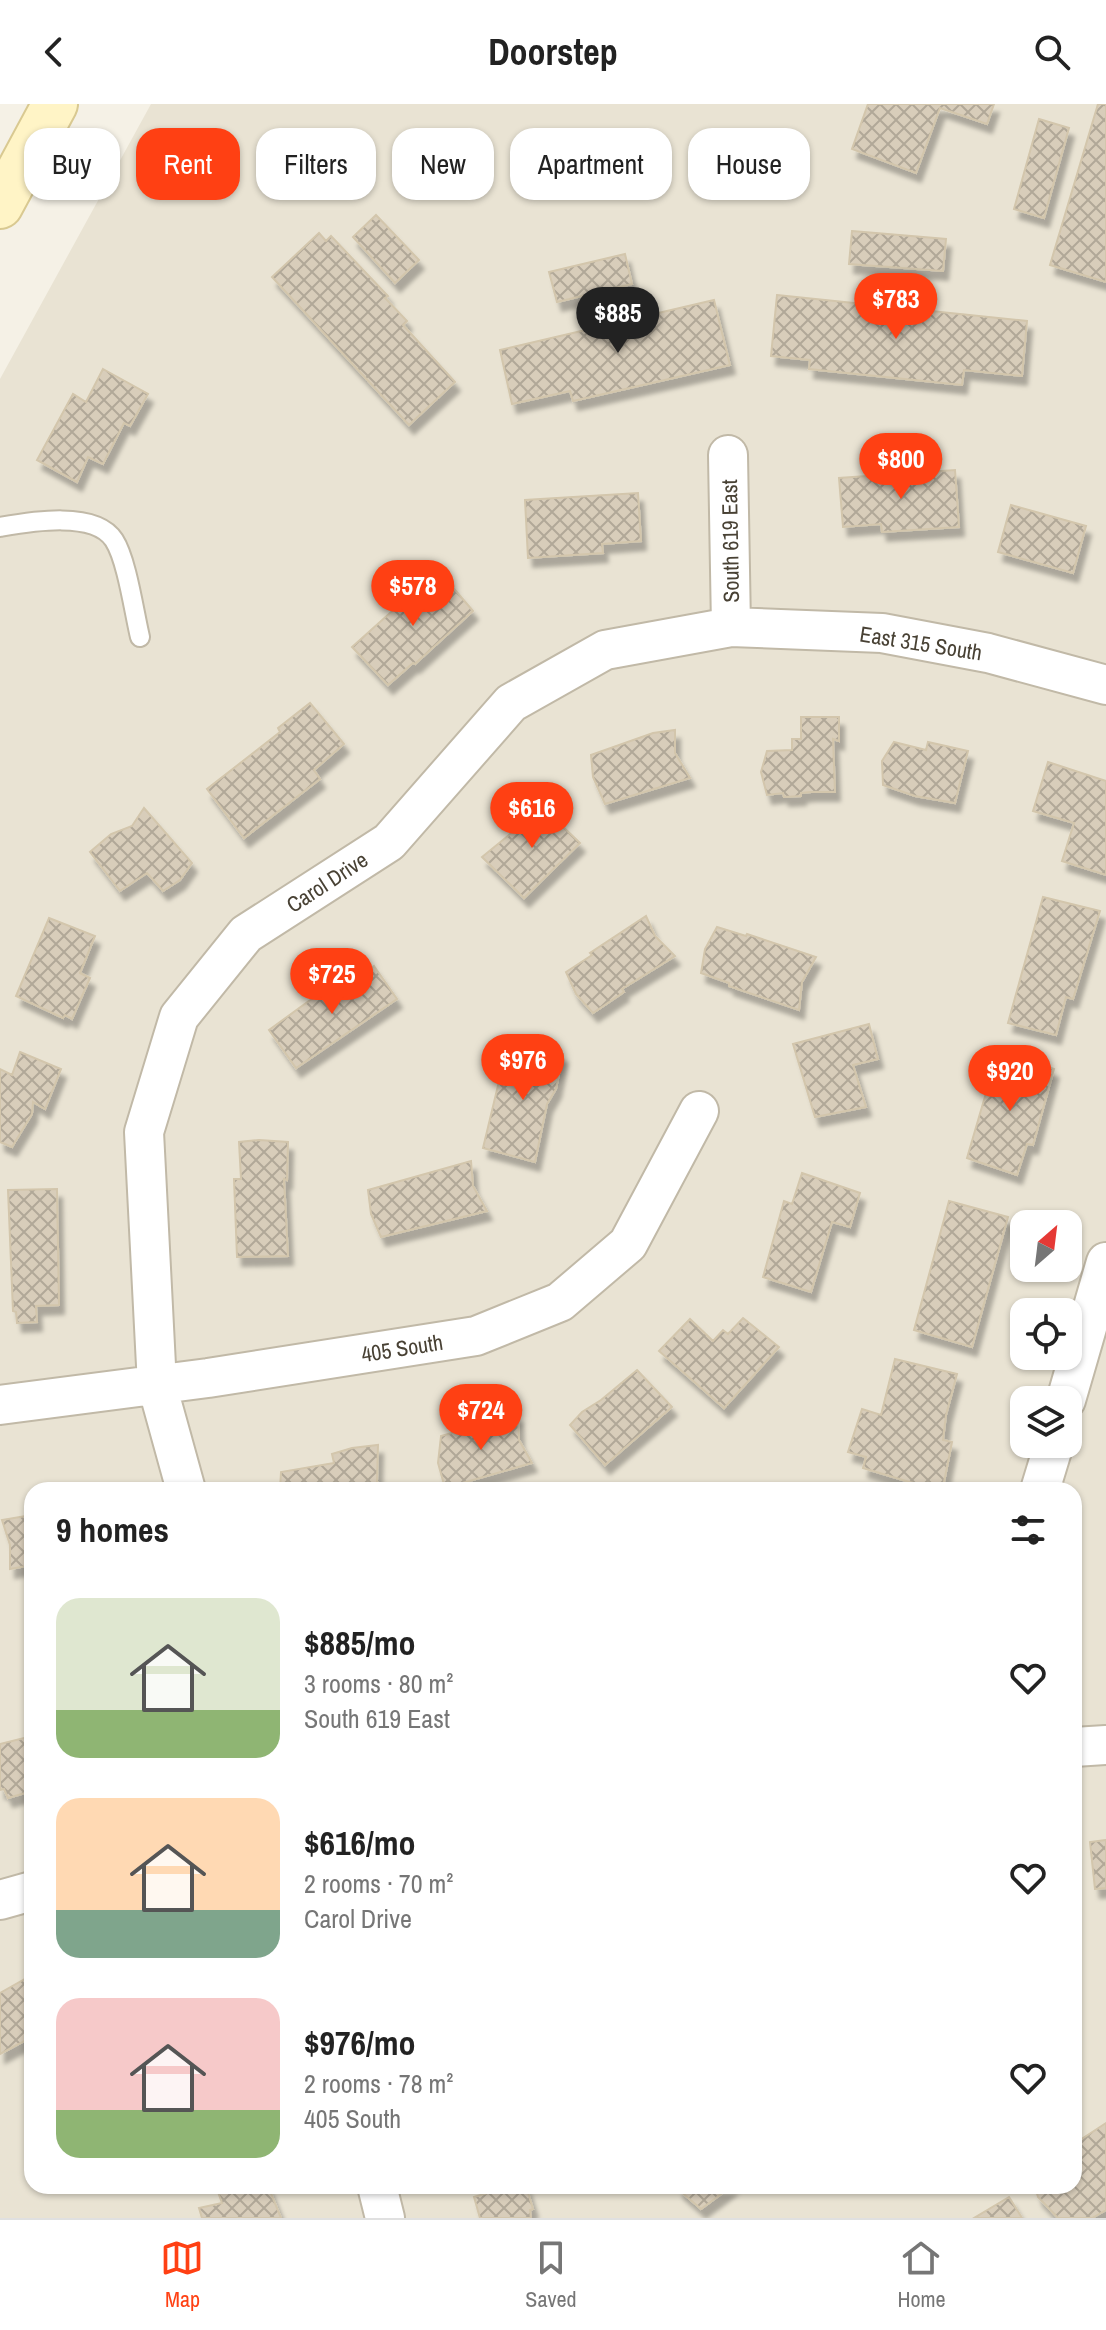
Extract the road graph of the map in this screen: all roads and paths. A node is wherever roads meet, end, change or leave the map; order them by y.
1 (55, 104) edge
2 (0, 206) edge
3 (728, 455) dead end
4 (0, 527) edge
5 (731, 627) junction
6 (140, 637) dead end
7 (1106, 685) edge
8 (699, 1111) dead end
9 (1106, 1262) edge
10 (157, 1385) junction
11 (1070, 1386) edge
12 (0, 1405) edge
13 (1050, 1458) edge
14 (184, 1482) edge
15 (1042, 1482) edge
16 (1106, 1745) edge
17 (1082, 1746) edge
18 (24, 1893) edge
19 (0, 1900) edge
20 (379, 2194) edge
21 (385, 2218) edge

1 - 2 main road
3 - 5 street, South 619 East
4 - 6 lane
5 - 7 street, East 315 South
5 - 10 street, Carol Drive
8 - 10 street, 405 South
9 - 11 street
10 - 12 street, 405 South
10 - 14 street, Carol Drive
13 - 15 street
16 - 17 street
18 - 19 street
20 - 21 street

